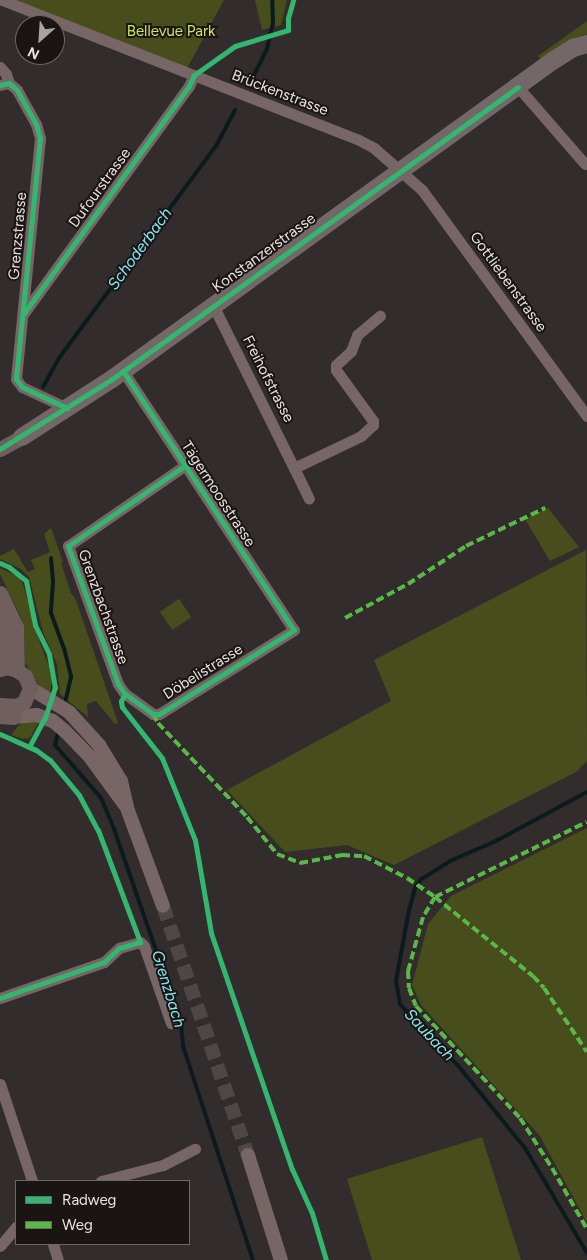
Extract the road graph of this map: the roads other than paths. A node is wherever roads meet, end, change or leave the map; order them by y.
1 (2, 0) edge
2 (587, 44) edge
3 (0, 67) edge
4 (194, 75) junction
5 (4, 84) edge
6 (518, 87) junction
7 (585, 164) dead end
8 (400, 170) junction
9 (213, 305) junction
10 (24, 313) junction
11 (380, 316) dead end
12 (123, 371) junction
13 (67, 408) junction
14 (587, 416) edge
15 (22, 436) joint
16 (0, 449) edge
17 (184, 466) junction
18 (294, 468) junction
19 (309, 499) dead end
20 (0, 594) edge
21 (294, 630) joint
22 (1, 668) edge
23 (17, 670) junction
24 (30, 688) junction
25 (125, 694) joint
26 (0, 705) edge
27 (10, 713) edge
28 (127, 808) junction
29 (163, 906) tunnel mouth
30 (0, 998) edge
31 (171, 1023) dead end
32 (1, 1089) edge
33 (195, 1149) dead end
34 (248, 1155) tunnel mouth
35 (32, 1180) edge
36 (105, 1180) edge
37 (15, 1228) edge
38 (53, 1245) edge
39 (0, 1246) edge
40 (58, 1260) edge
41 (281, 1260) edge

1 - 4 street, Brückenstrasse
2 - 6 main road, Konstanzerstrasse
3 - 5 street, Grenzstrasse
4 - 8 street, Brückenstrasse
4 - 10 street, Dufourstrasse
5 - 10 street, Grenzstrasse
6 - 7 street
6 - 8 main road, Konstanzerstrasse
8 - 9 main road, Konstanzerstrasse
8 - 14 street, Gottliebenstrasse
9 - 12 main road, Konstanzerstrasse
9 - 18 street, Freihofstrasse
10 - 13 street, Grenzstrasse
11 - 18 street
12 - 13 main road, Konstanzerstrasse
12 - 17 street, Tägermoosstrasse
13 - 15 main road, Konstanzerstrasse
15 - 16 main road
17 - 21 street, Tägermoosstrasse
17 - 25 street, Grenzbachstrasse
18 - 19 street, Freihofstrasse
20 - 22 main road
20 - 23 main road
21 - 25 street, Döbelistrasse
22 - 23 main road
23 - 24 main road
24 - 27 main road
24 - 28 street
26 - 27 main road
27 - 28 street
28 - 29 street
30 - 31 street
32 - 35 street
33 - 36 street
34 - 41 street
37 - 39 street
38 - 40 street

